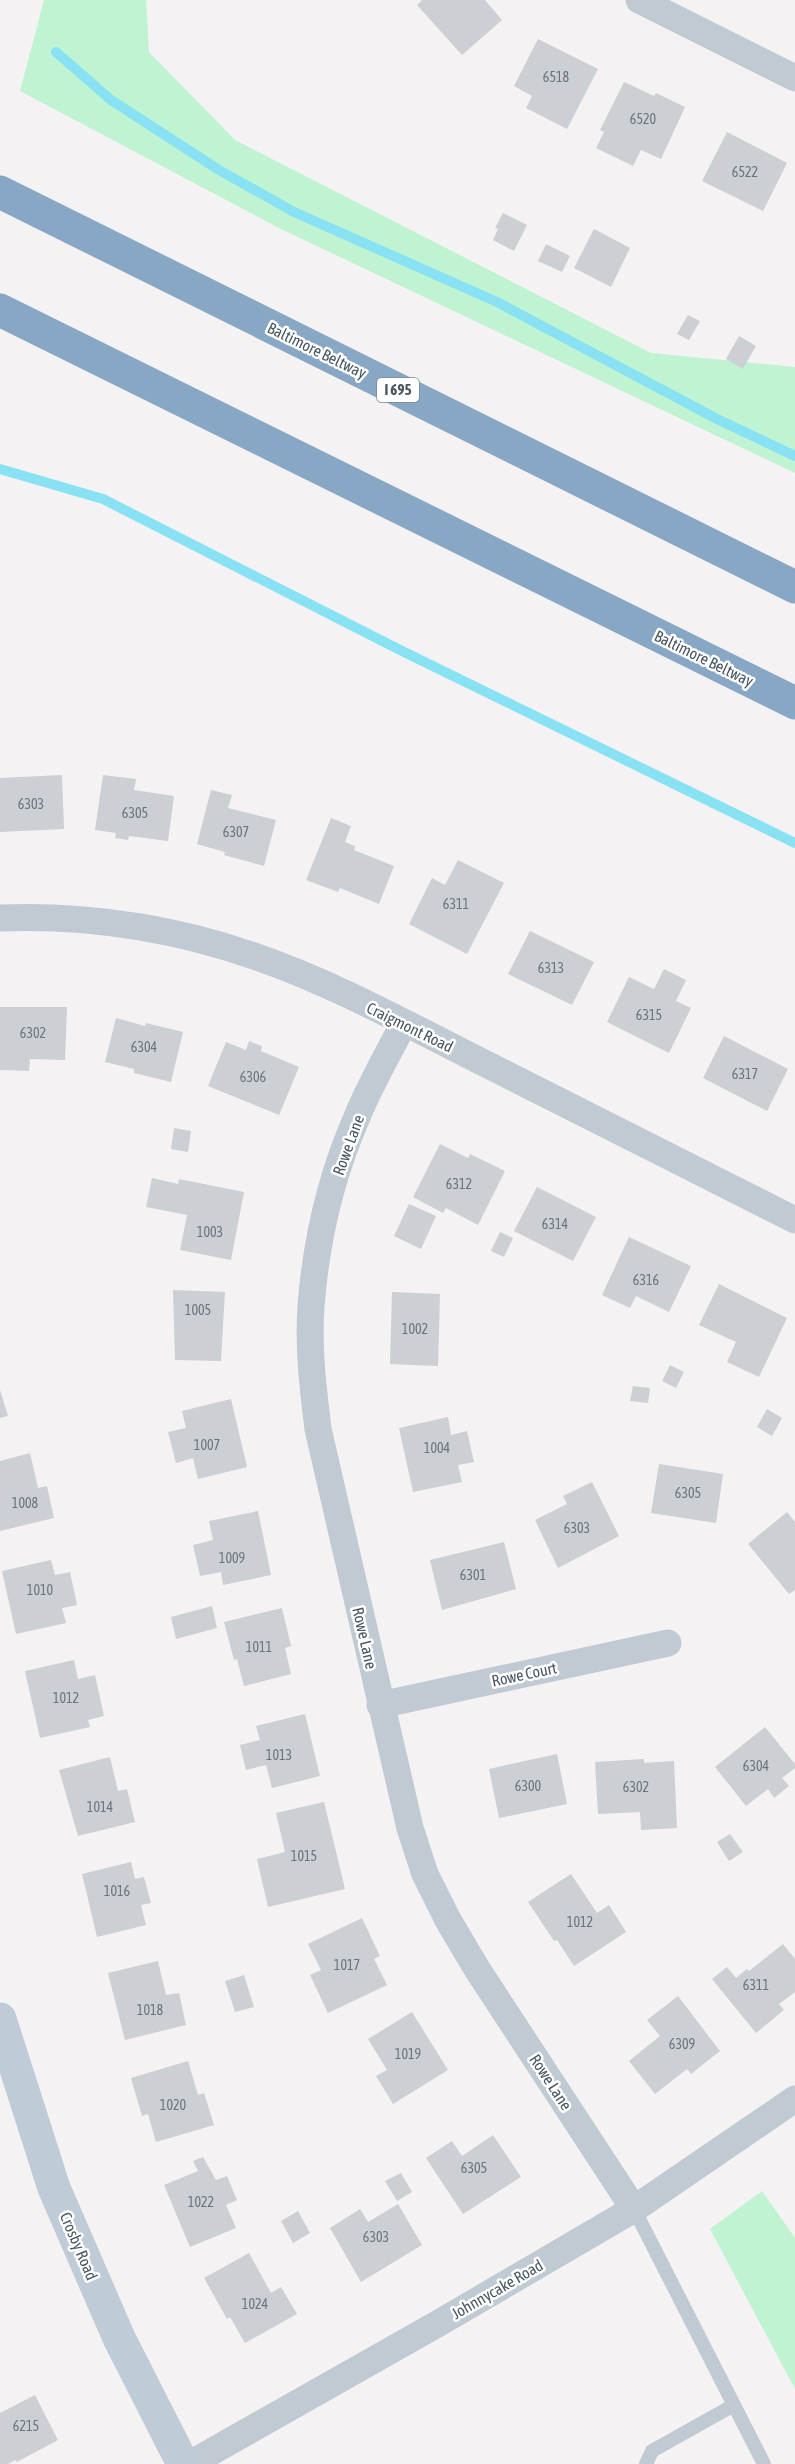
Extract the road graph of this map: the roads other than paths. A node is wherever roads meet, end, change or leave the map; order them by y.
1 (639, 0) edge
2 (795, 78) edge
3 (0, 192) edge
4 (0, 310) edge
5 (795, 587) edge
6 (795, 703) edge
7 (0, 918) edge
8 (404, 1023) junction
9 (795, 1220) edge
10 (668, 1643) dead end
11 (381, 1705) junction
12 (0, 2019) edge
13 (795, 2099) edge
14 (634, 2209) junction
15 (734, 2404) junction
16 (183, 2464) edge
17 (190, 2464) edge
18 (646, 2464) edge
19 (764, 2464) edge

1 - 2 street
3 - 5 highway, Baltimore Beltway / I 695
4 - 6 highway, Baltimore Beltway
7 - 8 street, Craigmont Road
8 - 9 street, Craigmont Road
8 - 11 street, Rowe Lane
10 - 11 street, Rowe Court
11 - 14 street, Rowe Lane
12 - 16 main road, Crosby Road
13 - 14 street, Johnnycake Road
14 - 15 lane
14 - 17 street, Johnnycake Road
15 - 18 lane
15 - 19 lane

